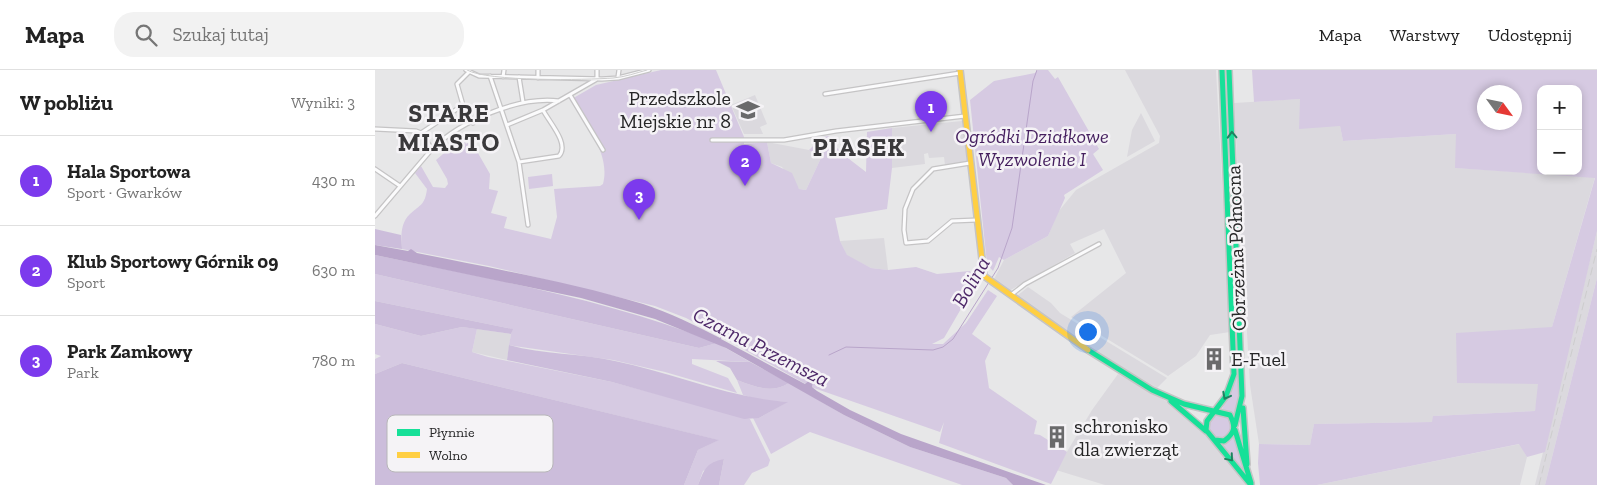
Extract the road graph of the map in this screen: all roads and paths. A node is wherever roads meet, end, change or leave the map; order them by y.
1 (504, 70) edge
2 (538, 70) edge
3 (597, 70) edge
4 (619, 70) edge
5 (649, 70) edge
6 (1222, 70) edge
7 (1229, 70) edge
8 (467, 71) edge
9 (960, 71) edge
10 (490, 76) junction
11 (503, 77) junction
12 (519, 77) junction
13 (538, 78) junction
14 (618, 78) junction
15 (597, 79) junction
16 (825, 94) dead end
17 (570, 95) junction
18 (559, 101) junction
19 (523, 102) junction
20 (463, 105) junction
21 (501, 109) junction
22 (543, 110) junction
23 (965, 116) junction
24 (473, 123) junction
25 (507, 125) junction
26 (375, 129) edge
27 (421, 133) junction
28 (712, 140) dead end
29 (432, 149) junction
30 (603, 150) dead end
31 (1233, 150) junction
32 (1226, 151) junction
33 (519, 162) junction
34 (970, 163) junction
35 (375, 170) edge
36 (400, 186) junction
37 (375, 216) edge
38 (977, 220) junction
39 (528, 225) dead end
40 (1099, 244) dead end
41 (1010, 295) junction
42 (1231, 296) junction
43 (1238, 296) junction
44 (1242, 396) junction
45 (1165, 397) junction
46 (1216, 412) junction
47 (1235, 427) junction
48 (1206, 431) junction
49 (1215, 440) junction
50 (1247, 464) junction
51 (1251, 485) edge

1 - 11 street
2 - 13 street
3 - 15 street
4 - 14 street
5 - 14 street
6 - 32 street, Obrzeżna Północna
31 -> 7 street, Obrzeżna Północna
8 - 10 street
8 - 20 street
9 - 16 street
9 - 23 street
10 - 11 street
10 - 21 street
11 - 12 street
12 - 13 street
12 - 19 street
13 - 15 street
14 - 15 street
15 - 17 street
17 - 18 street
17 - 30 street
18 - 19 street
18 - 22 street
19 - 21 street
20 - 24 street
20 - 27 street
21 - 24 street
21 - 25 street
22 - 25 street
22 - 33 street
23 - 28 street
23 - 34 street
24 - 29 street
25 - 33 street
26 - 27 street
27 - 29 street
29 - 36 street
31 - 32 street
31 - 43 street, Obrzeżna Północna
32 - 42 street, Obrzeżna Północna
33 - 39 street
34 - 38 street
34 - 38 street
35 - 36 street
36 - 37 street
38 - 41 street
40 - 41 street
41 - 45 street
42 - 43 street
42 -> 46 street, Obrzeżna Północna
43 - 44 street, Obrzeżna Północna
44 - 47 street, Obrzeżna Północna
44 - 50 street
45 - 46 street
45 - 48 street
46 - 47 street
46 - 48 street
47 - 49 street
47 - 50 street
48 - 49 street
49 -> 51 street
50 - 51 street

